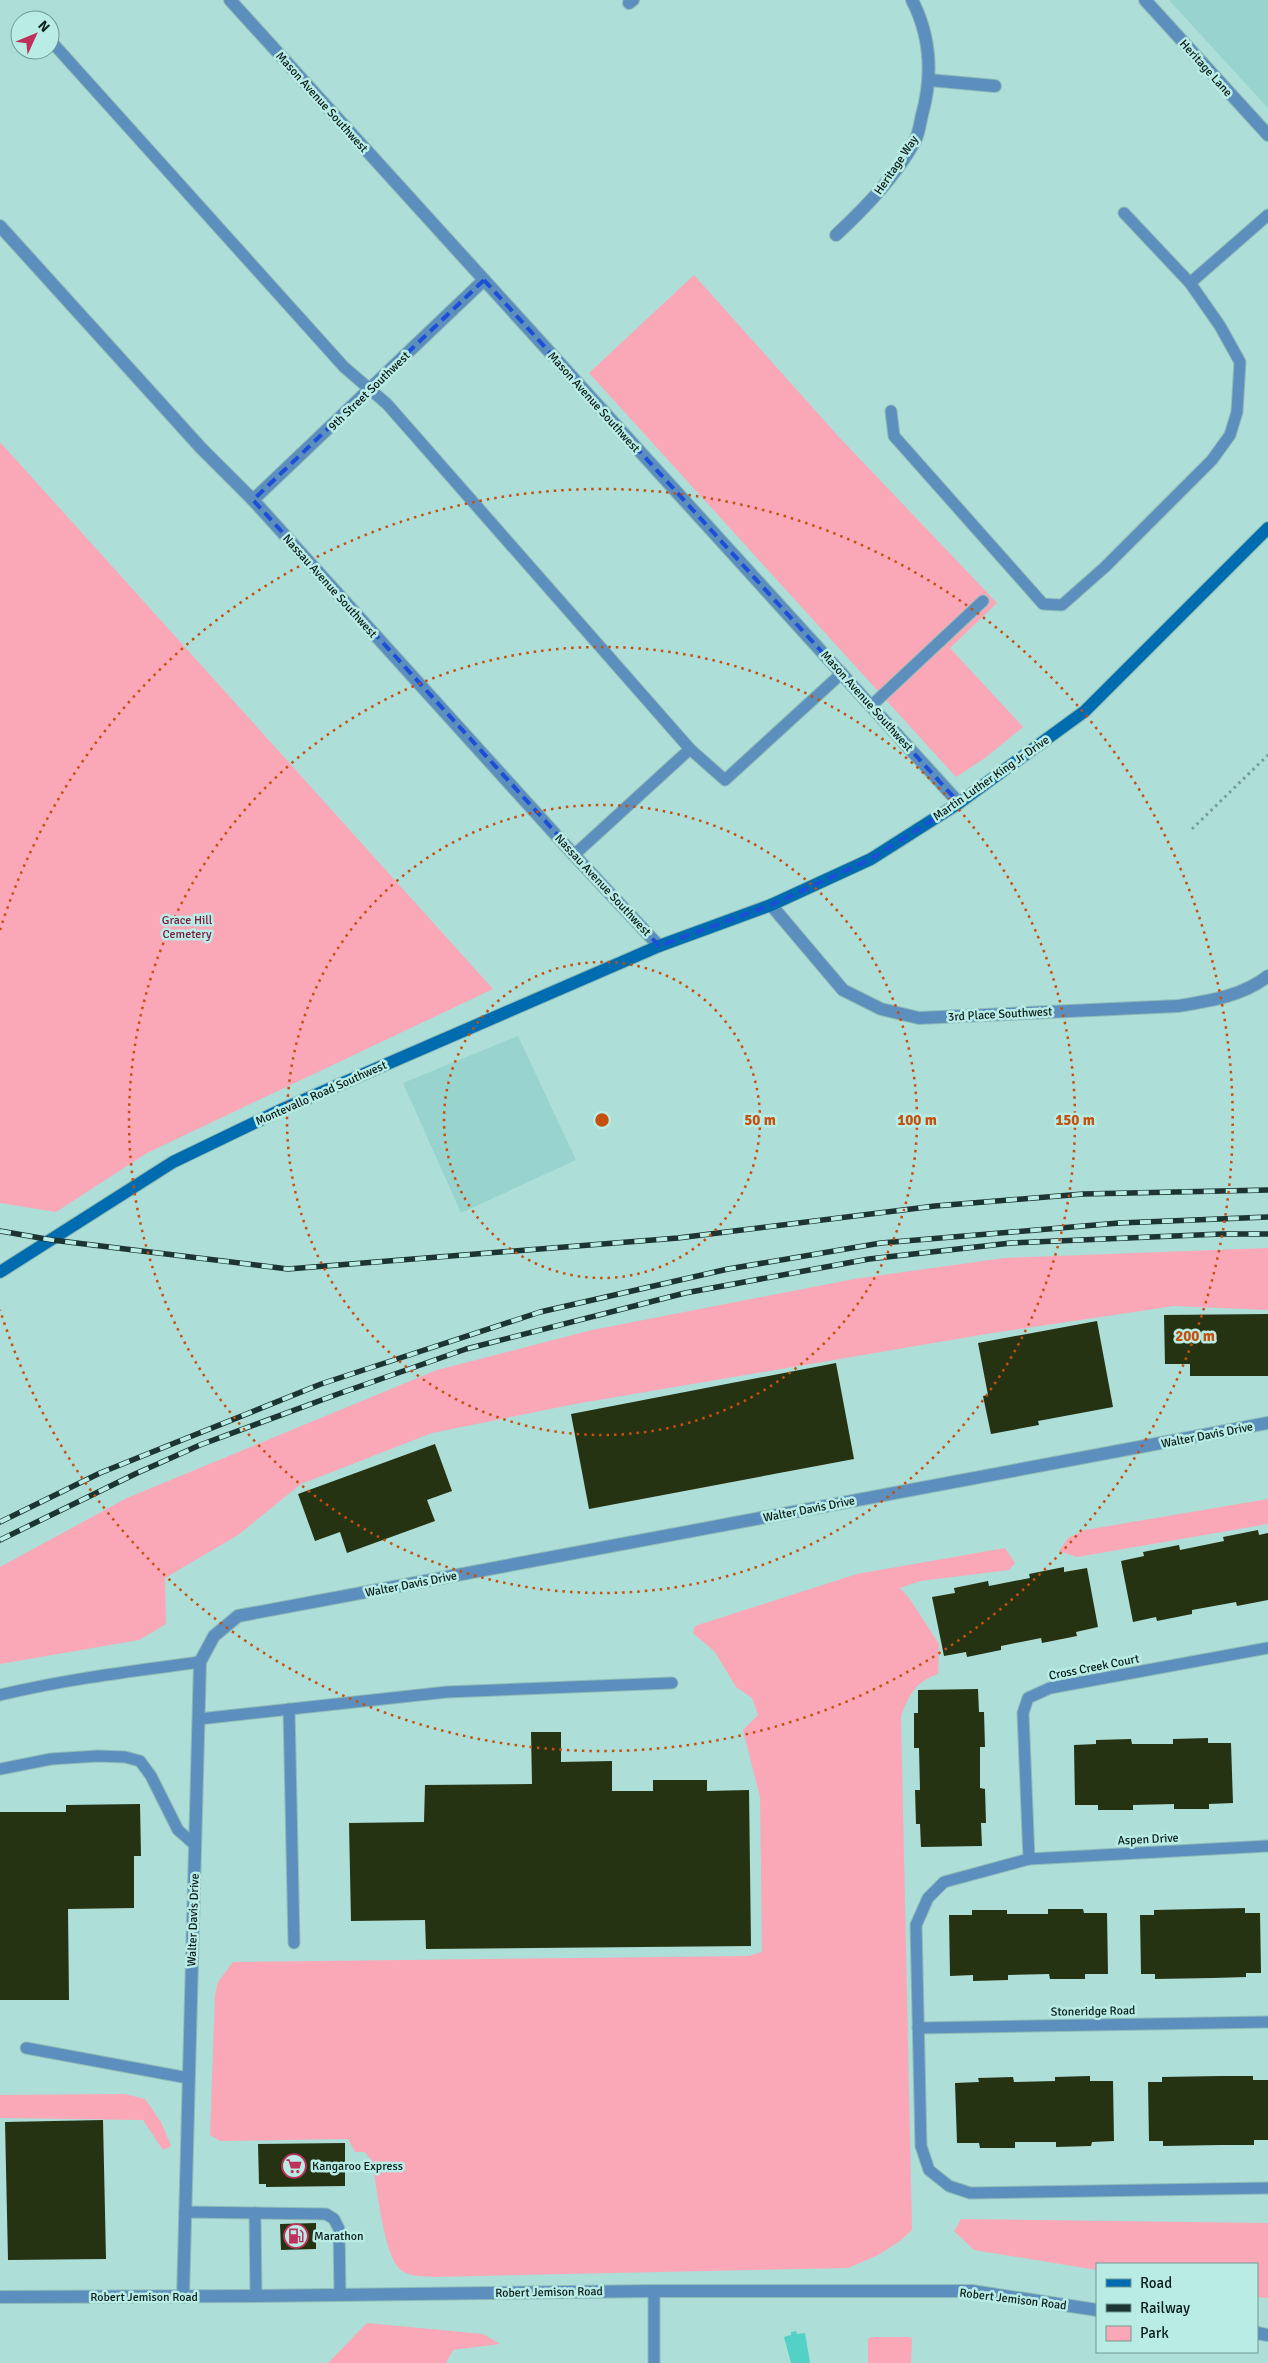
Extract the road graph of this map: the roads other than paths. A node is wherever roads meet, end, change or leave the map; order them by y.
1 (230, 0) edge
2 (912, 0) edge
3 (1145, 0) edge
4 (60, 51) edge
5 (929, 80) junction
6 (995, 86) dead end
7 (1268, 136) edge
8 (1124, 213) dead end
9 (1268, 215) edge
10 (0, 226) edge
11 (836, 235) dead end
12 (484, 280) junction
13 (1190, 283) junction
14 (371, 388) junction
15 (891, 411) dead end
16 (253, 500) junction
17 (1268, 528) edge
18 (983, 601) dead end
19 (842, 673) junction
20 (871, 706) junction
21 (690, 749) junction
22 (959, 803) junction
23 (574, 856) junction
24 (771, 905) junction
25 (660, 946) junction
26 (1268, 976) edge
27 (0, 1272) edge
28 (1268, 1423) edge
29 (1268, 1648) edge
30 (200, 1662) junction
31 (672, 1683) dead end
32 (0, 1696) edge
33 (289, 1709) junction
34 (199, 1719) junction
35 (0, 1770) edge
36 (195, 1845) junction
37 (1268, 1846) edge
38 (1029, 1859) junction
39 (294, 1943) dead end
40 (1268, 2022) edge
41 (918, 2028) junction
42 (26, 2048) dead end
43 (188, 2078) junction
44 (1268, 2188) edge
45 (185, 2212) junction
46 (255, 2213) junction
47 (654, 2291) junction
48 (340, 2295) junction
49 (256, 2296) junction
50 (0, 2297) edge
51 (182, 2297) junction
52 (1096, 2310) edge
53 (654, 2363) edge

1 - 12 street, Mason Avenue Southwest
2 - 5 street, Heritage Way
3 - 7 street, Heritage Lane
4 - 14 lane
5 - 6 street
5 - 11 street, Heritage Way
8 - 13 lane
9 - 13 lane
10 - 16 street, Nassau Avenue Southwest
12 - 14 street, 9th Street Southwest
12 - 19 street, Mason Avenue Southwest
13 - 15 lane
14 - 16 street, 9th Street Southwest
14 - 21 lane
16 - 23 street, Nassau Avenue Southwest
17 - 22 main road, Martin Luther King Jr Drive
18 - 20 lane
19 - 20 street, Mason Avenue Southwest
19 - 21 lane
20 - 22 street, Mason Avenue Southwest
21 - 23 lane
22 - 24 main road, Martin Luther King Jr Drive
23 - 25 street, Nassau Avenue Southwest
24 - 25 main road, Martin Luther King Jr Drive
24 - 26 street, 3rd Place Southwest
25 - 27 main road, Montevallo Road Southwest
28 - 30 street, Walter Davis Drive
29 - 38 lane, Cross Creek Court
30 - 32 lane
30 - 34 street, Walter Davis Drive
31 - 33 lane
33 - 34 lane
33 - 39 lane
34 - 36 street, Walter Davis Drive
35 - 36 lane
36 - 43 street, Walter Davis Drive
37 - 38 lane, Aspen Drive
38 - 41 lane, Aspen Drive
40 - 41 lane, Stoneridge Road
41 - 44 lane, Aspen Drive
42 - 43 lane
43 - 45 street, Walter Davis Drive
45 - 46 lane
45 - 51 street, Walter Davis Drive
46 - 48 lane
46 - 49 lane
47 - 48 street, Robert Jemison Road
47 - 52 street, Robert Jemison Road
47 - 53 lane
48 - 49 street, Robert Jemison Road
49 - 51 street, Robert Jemison Road
50 - 51 street, Robert Jemison Road

